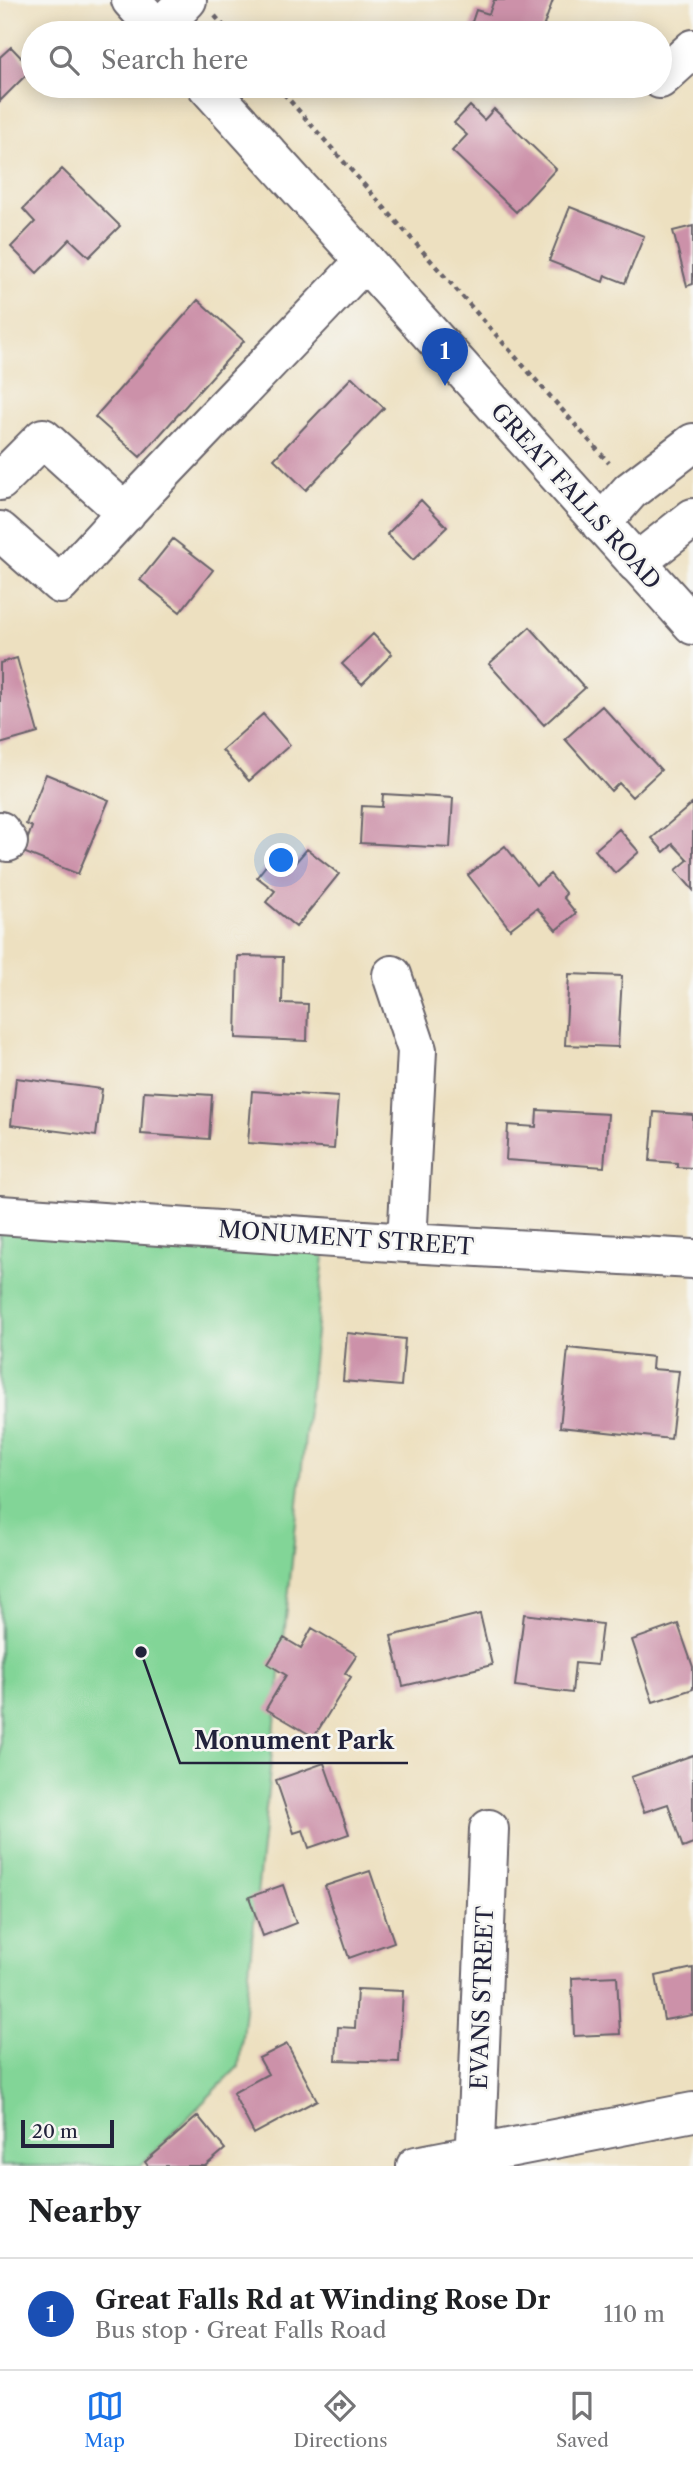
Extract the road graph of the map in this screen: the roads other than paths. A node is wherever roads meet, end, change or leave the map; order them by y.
1 (131, 0) edge
2 (187, 0) edge
3 (150, 21) edge
4 (169, 21) edge
5 (693, 49) edge
6 (672, 68) edge
7 (218, 98) edge
8 (365, 261) junction
9 (693, 443) edge
10 (0, 481) edge
11 (126, 513) junction
12 (693, 518) edge
13 (601, 524) junction
14 (0, 531) edge
15 (636, 563) junction
16 (693, 625) edge
17 (393, 975) dead end
18 (0, 1214) edge
19 (407, 1243) junction
20 (693, 1259) edge
21 (489, 1829) dead end
22 (693, 2112) edge
23 (475, 2160) edge
24 (416, 2166) edge

1 - 3 street
2 - 4 street
5 - 6 street
7 - 8 street, GREAT FALLS ROAD
8 - 11 street
8 - 13 street, GREAT FALLS ROAD
9 - 13 street
10 - 11 street
11 - 14 street
12 - 15 street
13 - 15 street, GREAT FALLS ROAD
15 - 16 street, GREAT FALLS ROAD
17 - 19 street
18 - 19 street, MONUMENT STREET
19 - 20 street, MONUMENT STREET
21 - 23 street, EVANS STREET
22 - 23 street
23 - 24 street

